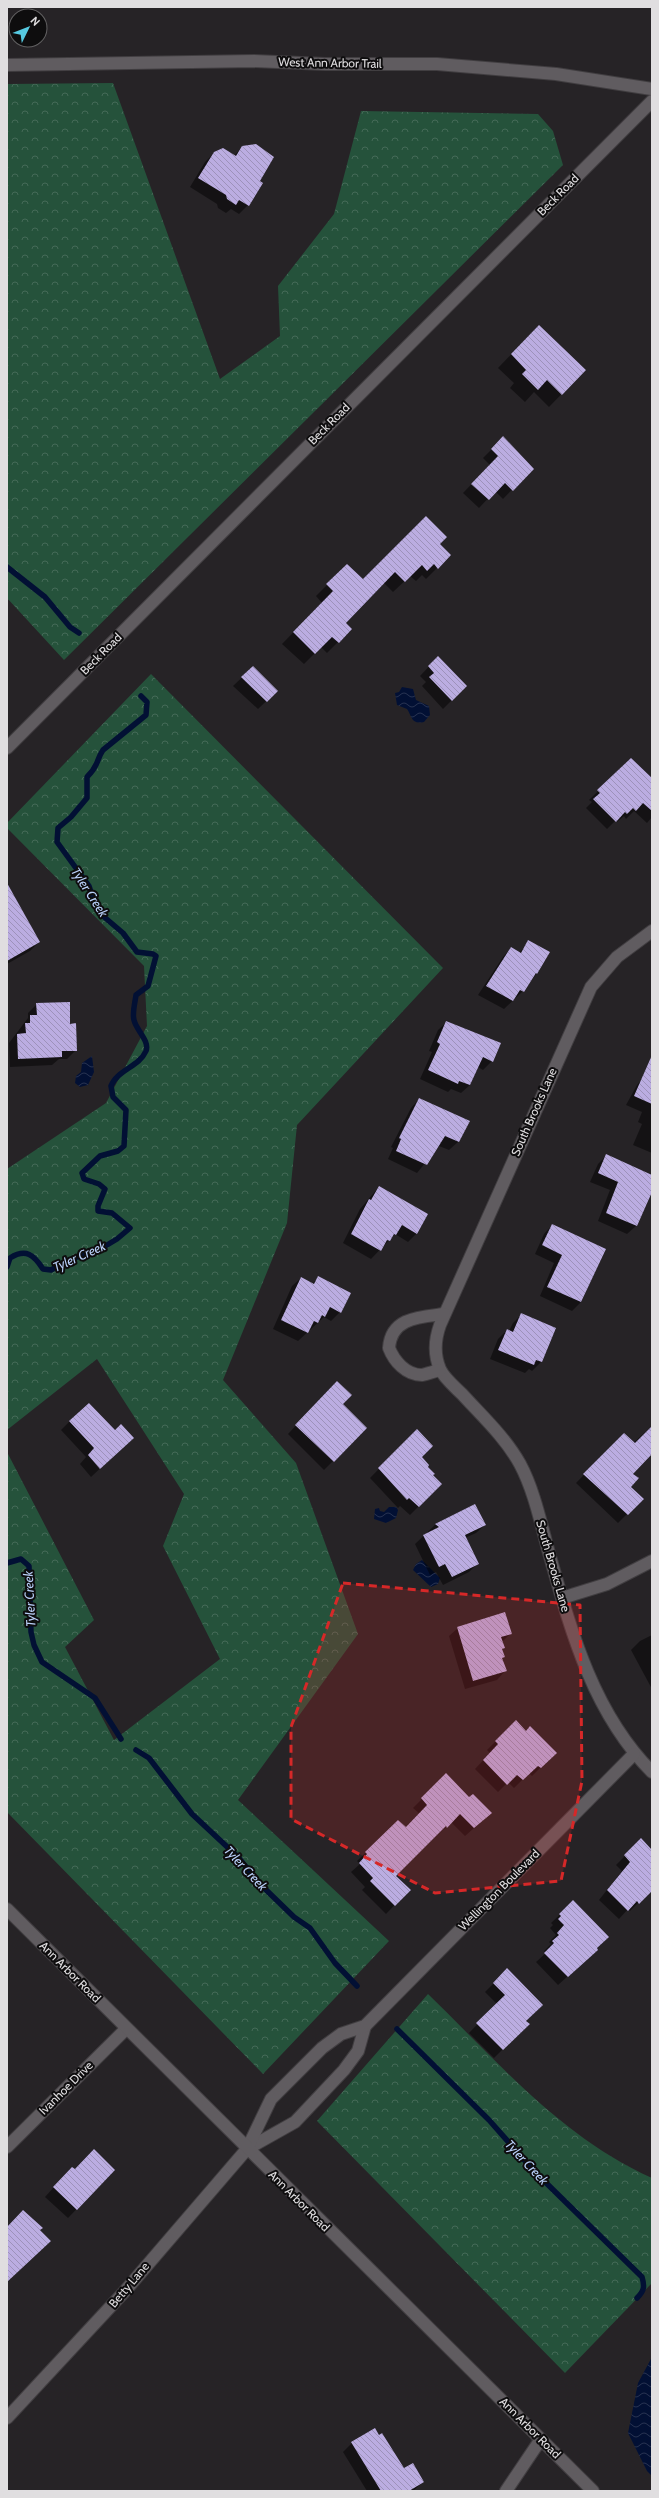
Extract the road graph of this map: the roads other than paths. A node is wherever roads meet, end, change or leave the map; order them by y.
1 (7, 65) edge
2 (652, 89) edge
3 (652, 101) edge
4 (7, 748) edge
5 (652, 930) edge
6 (444, 1314) junction
7 (440, 1370) junction
8 (652, 1561) edge
9 (562, 1598) junction
10 (634, 1754) junction
11 (652, 1772) edge
12 (7, 1909) edge
13 (364, 2026) junction
14 (126, 2029) junction
15 (7, 2147) edge
16 (247, 2149) junction
17 (7, 2418) edge
18 (541, 2440) junction
19 (506, 2491) edge
20 (593, 2491) edge

1 - 2 street, West Ann Arbor Trail
3 - 4 street, Beck Road
5 - 6 street, South Brooks Lane
6 - 7 street, South Brooks Lane
6 - 7 street
7 - 9 street, South Brooks Lane
8 - 9 street
9 - 10 street, South Brooks Lane
10 - 11 street, South Brooks Lane
10 - 13 street, Wellington Boulevard
12 - 14 street, Ann Arbor Road
13 - 16 street, Wellington Boulevard
13 - 16 street
14 - 15 street, Ivanhoe Drive
14 - 16 street, Ann Arbor Road
16 - 17 street, Betty Lane
16 - 18 street, Ann Arbor Road
18 - 19 street
18 - 20 street, Ann Arbor Road

